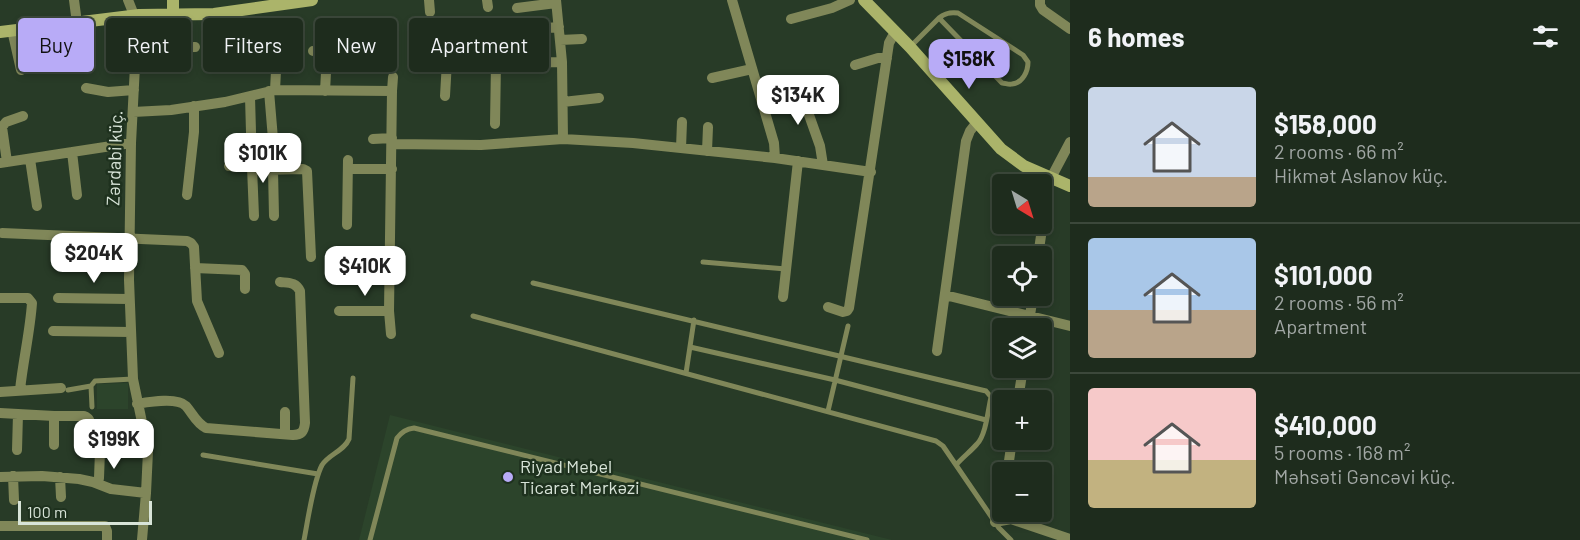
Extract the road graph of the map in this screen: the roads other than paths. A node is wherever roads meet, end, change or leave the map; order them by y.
1 (74, 0) edge
2 (128, 0) edge
3 (173, 0) edge
4 (312, 0) edge
5 (429, 0) edge
6 (732, 0) edge
7 (850, 0) edge
8 (864, 0) edge
9 (1040, 0) edge
10 (556, 1) edge
11 (288, 2) edge
12 (269, 3) edge
13 (517, 8) dead end
14 (430, 12) dead end
15 (173, 14) junction
16 (134, 15) junction
17 (76, 18) edge
18 (135, 18) edge
19 (939, 18) junction
20 (791, 19) dead end
21 (94, 21) edge
22 (559, 27) junction
23 (549, 28) edge
24 (1070, 29) edge
25 (6, 31) edge
26 (895, 32) junction
27 (582, 39) dead end
28 (560, 40) junction
29 (191, 47) edge
30 (195, 47) dead end
31 (910, 47) junction
32 (313, 51) dead end
33 (887, 58) junction
34 (18, 62) edge
35 (549, 62) edge
36 (562, 62) junction
37 (855, 65) dead end
38 (752, 69) junction
39 (135, 72) edge
40 (276, 72) edge
41 (446, 72) edge
42 (496, 72) edge
43 (393, 77) dead end
44 (712, 78) dead end
45 (802, 82) dead end
46 (86, 88) dead end
47 (134, 90) junction
48 (272, 91) junction
49 (325, 91) junction
50 (392, 91) junction
51 (445, 96) dead end
52 (250, 97) junction
53 (599, 98) dead end
54 (563, 102) junction
55 (194, 106) junction
56 (133, 112) junction
57 (23, 116) dead end
58 (682, 122) dead end
59 (977, 122) junction
60 (495, 124) dead end
61 (708, 128) dead end
62 (273, 139) dead end
63 (372, 139) dead end
64 (564, 139) junction
65 (392, 141) junction
66 (1070, 142) edge
67 (131, 143) junction
68 (681, 148) junction
69 (707, 151) junction
70 (72, 152) junction
71 (775, 158) junction
72 (30, 159) junction
73 (798, 161) junction
74 (4, 163) edge
75 (824, 165) junction
76 (228, 166) dead end
77 (252, 167) junction
78 (392, 169) junction
79 (273, 170) junction
80 (871, 172) junction
81 (1043, 174) edge
82 (1052, 176) edge
83 (1052, 178) edge
84 (1070, 186) edge
85 (77, 195) dead end
86 (187, 195) dead end
87 (37, 206) dead end
88 (254, 216) dead end
89 (274, 216) dead end
90 (347, 225) dead end
91 (2, 233) dead end
92 (129, 239) junction
93 (365, 252) dead end
94 (391, 253) junction
95 (311, 257) dead end
96 (703, 262) dead end
97 (195, 268) junction
98 (786, 269) junction
99 (280, 282) dead end
100 (533, 283) dead end
101 (245, 289) dead end
102 (945, 295) junction
103 (783, 297) dead end
104 (0, 298) edge
105 (58, 298) dead end
106 (129, 299) junction
107 (1031, 306) edge
108 (828, 307) dead end
109 (339, 310) dead end
110 (390, 311) junction
111 (1030, 315) junction
112 (473, 316) dead end
113 (1030, 318) edge
114 (694, 320) junction
115 (848, 326) dead end
116 (1070, 326) edge
117 (53, 331) dead end
118 (131, 332) junction
119 (391, 334) dead end
120 (690, 347) junction
121 (937, 351) dead end
122 (219, 353) dead end
123 (841, 356) junction
124 (686, 373) junction
125 (353, 378) dead end
126 (133, 379) junction
127 (835, 380) junction
128 (91, 386) junction
129 (65, 389) joint
130 (20, 390) junction
131 (0, 392) edge
132 (137, 404) junction
133 (92, 407) dead end
134 (828, 411) junction
135 (285, 412) dead end
136 (0, 413) edge
137 (18, 414) junction
138 (54, 416) junction
139 (986, 420) junction
140 (91, 428) dead end
141 (285, 434) junction
142 (54, 445) dead end
143 (17, 450) dead end
144 (100, 451) dead end
145 (203, 455) dead end
146 (956, 465) junction
147 (318, 474) junction
148 (13, 476) junction
149 (0, 477) edge
150 (60, 477) junction
151 (98, 484) junction
152 (146, 493) junction
153 (61, 497) dead end
154 (14, 500) dead end
155 (992, 518) edge
156 (995, 522) edge
157 (1020, 522) edge
158 (0, 526) edge
159 (1070, 539) edge
160 (107, 540) edge
161 (142, 540) edge
162 (304, 540) edge
163 (370, 540) edge
164 (867, 540) edge
165 (1011, 540) edge

1 - 17 street
2 - 16 street, Zərdabi küç.
3 - 15 street
4 - 11 street
5 - 14 street
6 - 38 street
7 - 20 street
8 - 26 street
9 - 24 street
10 - 13 street
10 - 22 street
11 - 12 street
12 - 15 street
15 - 16 street
16 - 18 street, Zərdabi küç.
16 - 21 street
19 - 19 lane
19 - 31 lane
22 - 23 street
22 - 28 street
25 - 34 street
26 - 31 street
26 - 33 street
27 - 28 street
28 - 36 street
29 - 30 street
31 - 59 street
32 - 49 street
33 - 37 street
33 - 80 street
35 - 36 street
36 - 54 street
38 - 44 street
38 - 71 street
39 - 47 street, Zərdabi küç.
40 - 48 street
41 - 51 street
42 - 60 street
43 - 50 street
45 - 75 street
46 - 47 street
47 - 56 street, Zərdabi küç.
48 - 49 street
48 - 52 street
48 - 62 street
49 - 50 street
50 - 65 street
52 - 55 street
52 - 77 street
53 - 54 street
54 - 64 street
55 - 56 street
55 - 86 street
56 - 67 street, Zərdabi küç.
57 - 74 street
58 - 68 street
59 - 81 street
59 - 102 street
61 - 69 street
63 - 65 street
64 - 65 street
64 - 68 street
65 - 78 street
66 - 82 street
67 - 70 street
67 - 92 street, Zərdabi küç.
68 - 69 street
69 - 71 street
70 - 72 street
70 - 85 street
71 - 73 street
72 - 74 street
72 - 87 street
73 - 75 street
73 - 98 street
75 - 80 street
76 - 77 street
77 - 79 street
77 - 88 street
78 - 90 street
78 - 94 street
79 - 89 street
79 - 95 street
80 - 108 street
83 - 84 street
91 - 92 street
92 - 97 street
92 - 106 street, Zərdabi küç.
93 - 94 street
94 - 110 street
96 - 98 lane
97 - 101 street
97 - 122 street
98 - 103 street
99 - 141 street
100 - 114 lane
102 - 111 street
102 - 121 street
104 - 130 street
105 - 106 street
106 - 118 street, Zərdabi küç.
107 - 111 street
109 - 110 street
110 - 119 street
111 - 113 street
111 - 116 street
112 - 124 lane
114 - 120 lane
114 - 123 lane
115 - 123 lane
117 - 118 street
118 - 126 street, Zərdabi küç.
120 - 124 lane
120 - 127 lane
123 - 127 lane
123 - 139 lane
124 - 134 lane
125 - 147 lane
126 - 128 lane
126 - 132 street, Zərdabi küç.
127 - 134 lane
127 - 139 lane
128 - 129 lane
128 - 133 lane
129 - 130 street
130 - 131 street
132 - 141 street
132 - 152 street, Zərdabi küç.
134 - 146 lane
135 - 141 street
136 - 137 street
137 - 138 street
137 - 143 street
138 - 140 street
138 - 142 street
139 - 146 lane
144 - 151 street
145 - 147 lane
146 - 155 lane
147 - 162 lane
148 - 149 street
148 - 150 street
148 - 154 street
150 - 151 street
150 - 153 street
151 - 152 street
152 - 161 street, Zərdabi küç.
156 - 165 lane
157 - 159 street
158 - 160 street
163 - 164 lane

